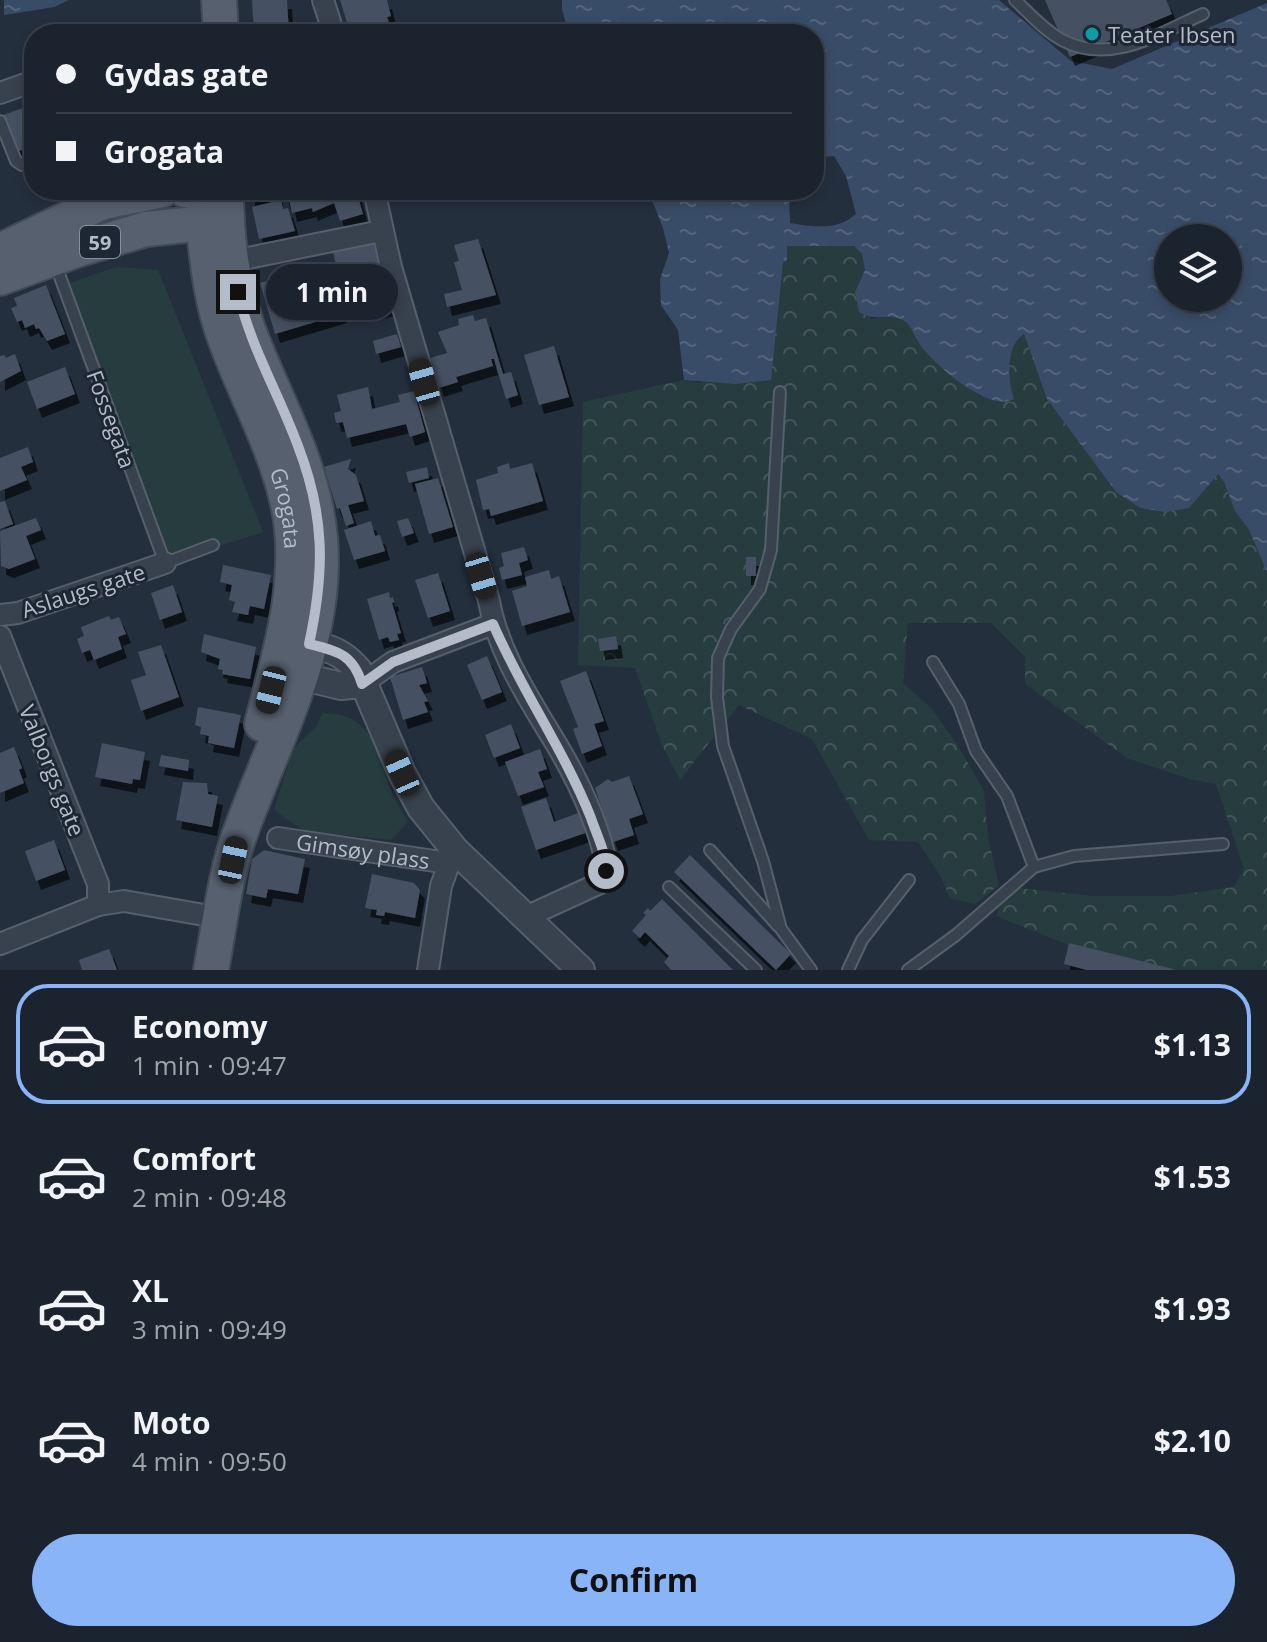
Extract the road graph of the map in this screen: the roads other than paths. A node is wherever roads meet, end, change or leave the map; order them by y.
1 (323, 0) edge
2 (1015, 0) edge
3 (1203, 14) dead end
4 (331, 24) edge
5 (24, 85) edge
6 (0, 93) edge
7 (0, 121) edge
8 (24, 164) edge
9 (102, 200) edge
10 (208, 200) edge
11 (376, 200) edge
12 (381, 231) junction
13 (0, 251) edge
14 (248, 258) dead end
15 (59, 274) dead end
16 (0, 278) edge
17 (780, 392) dead end
18 (213, 545) dead end
19 (165, 563) junction
20 (0, 615) edge
21 (493, 624) junction
22 (0, 636) edge
23 (296, 657) junction
24 (933, 662) dead end
25 (362, 684) junction
26 (278, 838) dead end
27 (1223, 844) dead end
28 (710, 850) dead end
29 (452, 856) junction
30 (1034, 867) junction
31 (909, 880) dead end
32 (669, 887) dead end
33 (98, 905) junction
34 (528, 916) junction
35 (221, 918) junction
36 (781, 929) junction
37 (0, 944) edge
38 (211, 970) edge
39 (428, 970) edge
40 (581, 970) edge
41 (756, 970) edge
42 (811, 970) edge
43 (848, 970) edge
44 (908, 970) edge

1 - 4 street
2 - 3 lane
5 - 6 street
7 - 8 lane
9 - 13 main road, 59
10 - 16 main road, 59
10 - 23 main road, Grogata / 59
11 - 12 street
12 - 14 street
12 - 21 street
15 - 19 lane, Fossegata
17 - 36 lane
18 - 19 lane
19 - 20 street, Aslaugs gate
21 - 25 street
21 - 34 street
22 - 33 street, Valborgs gate
23 - 25 street
23 - 35 main road, Grogata / 59
24 - 30 lane
25 - 29 street, Gimsøy plass
26 - 29 street, Gimsøy plass
27 - 30 lane
28 - 36 lane
29 - 34 street
29 - 39 street
30 - 44 lane
31 - 43 lane
32 - 41 lane
33 - 35 street
33 - 37 street
34 - 40 street
35 - 38 main road, Grogata / 59
36 - 42 lane

